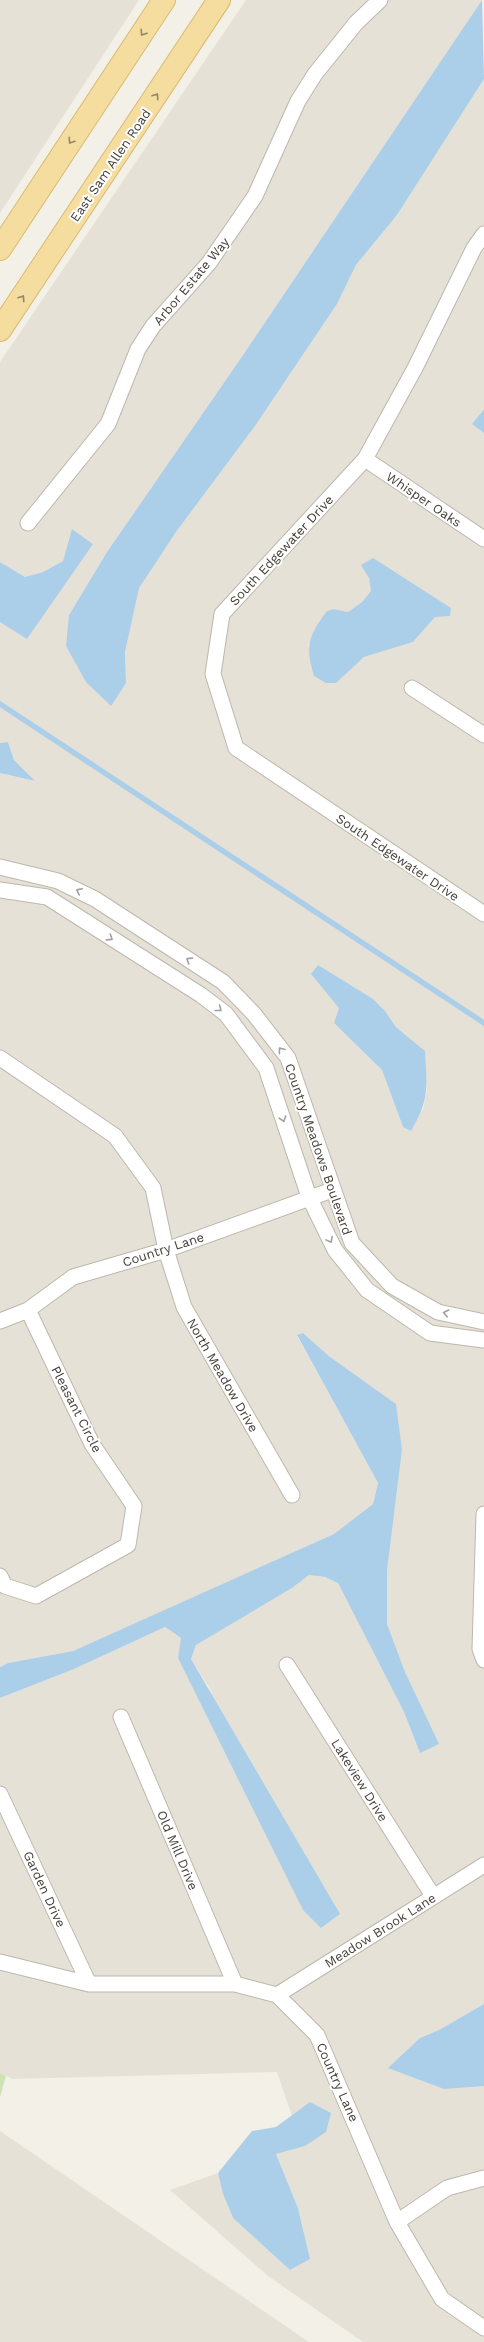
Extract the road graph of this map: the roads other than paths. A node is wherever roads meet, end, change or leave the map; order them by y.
1 (164, 0) edge
2 (219, 0) edge
3 (380, 0) edge
4 (484, 234) edge
5 (0, 249) edge
6 (479, 253) edge
7 (0, 330) edge
8 (365, 459) junction
9 (28, 523) dead end
10 (484, 539) edge
11 (412, 688) dead end
12 (484, 735) edge
13 (0, 867) edge
14 (0, 890) edge
15 (484, 914) edge
16 (159, 940) junction
17 (145, 960) junction
18 (0, 1058) edge
19 (332, 1190) junction
20 (309, 1197) junction
21 (166, 1250) junction
22 (28, 1310) junction
23 (0, 1321) edge
24 (484, 1322) edge
25 (484, 1340) edge
26 (292, 1495) dead end
27 (484, 1514) edge
28 (0, 1576) edge
29 (484, 1660) edge
30 (287, 1665) dead end
31 (121, 1717) dead end
32 (0, 1794) edge
33 (484, 1865) edge
34 (432, 1896) junction
35 (0, 1962) edge
36 (89, 1984) junction
37 (235, 1984) junction
38 (277, 1995) junction
39 (484, 2178) edge
40 (397, 2222) junction
41 (484, 2328) edge

1 -> 5 main road
7 -> 2 main road, East Sam Allen Road
3 - 9 street, Arbor Estate Way
4 - 6 street, South Edgewater Drive
6 - 8 street, South Edgewater Drive
8 - 10 street, Whisper Oaks
8 - 15 street, South Edgewater Drive
11 - 12 street
16 -> 13 street, Country Meadows Boulevard
14 -> 17 street, Country Meadows Boulevard
16 - 17 street
19 -> 16 street, Country Meadows Boulevard
17 -> 20 street, Country Meadows Boulevard
18 - 21 street, North Meadow Drive
19 - 20 street, Country Lane
24 -> 19 street, Country Meadows Boulevard
20 - 21 street, Country Lane
20 -> 25 street, Country Meadows Boulevard
21 - 22 street, Country Lane
21 - 26 street, North Meadow Drive
22 - 23 street, Country Lane
22 - 28 street, Pleasant Circle
27 - 29 street
30 - 34 street, Lakeview Drive
31 - 37 street, Old Mill Drive
32 - 36 street, Garden Drive
33 - 34 street, Meadow Brook Lane
34 - 38 street, Meadow Brook Lane
35 - 36 street
36 - 37 street
37 - 38 street
38 - 40 street, Country Lane
39 - 40 street
40 - 41 street, Country Lane

